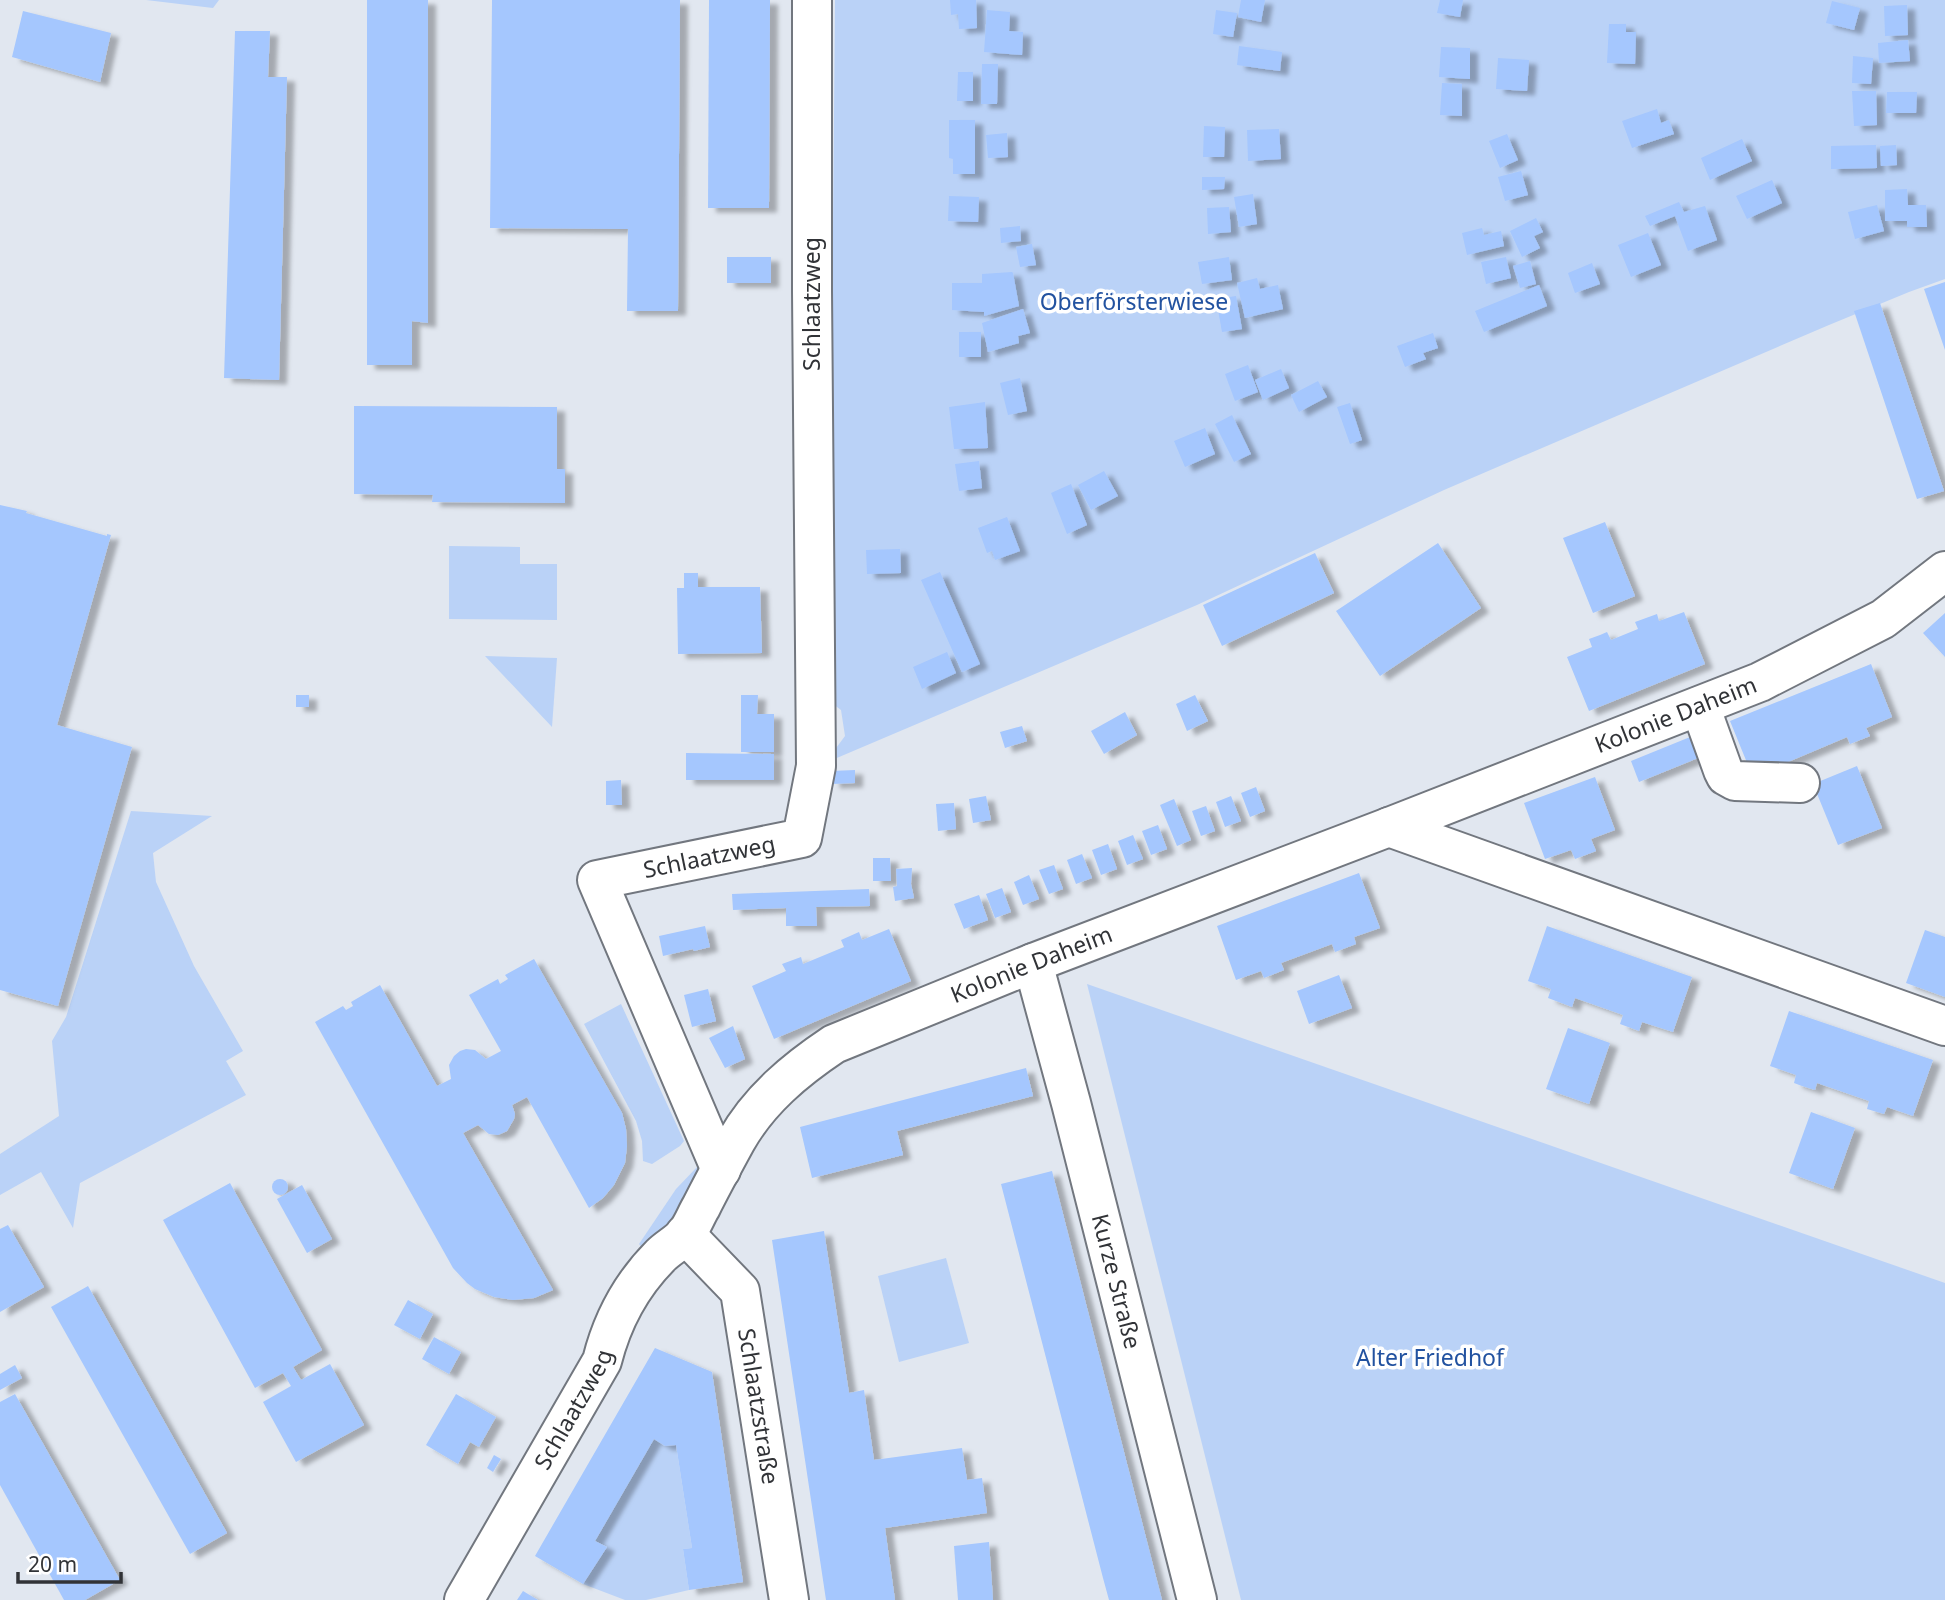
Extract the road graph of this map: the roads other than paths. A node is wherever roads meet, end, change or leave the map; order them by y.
1 (812, 0) edge
2 (1945, 571) edge
3 (1700, 706) junction
4 (1800, 783) dead end
5 (1389, 827) junction
6 (1033, 963) junction
7 (1945, 1026) edge
8 (721, 1170) junction
9 (685, 1234) junction
10 (464, 1600) edge
11 (789, 1600) edge
12 (1197, 1600) edge

1 - 8 street, Schlaatzweg
2 - 3 street, Kolonie Daheim
3 - 4 street
3 - 5 street, Kolonie Daheim
5 - 6 street, Kolonie Daheim
5 - 7 street
6 - 8 street, Kolonie Daheim
6 - 12 street, Kurze Straße
8 - 9 street, Schlaatzweg
9 - 10 street, Schlaatzweg
9 - 11 street, Schlaatzstraße

